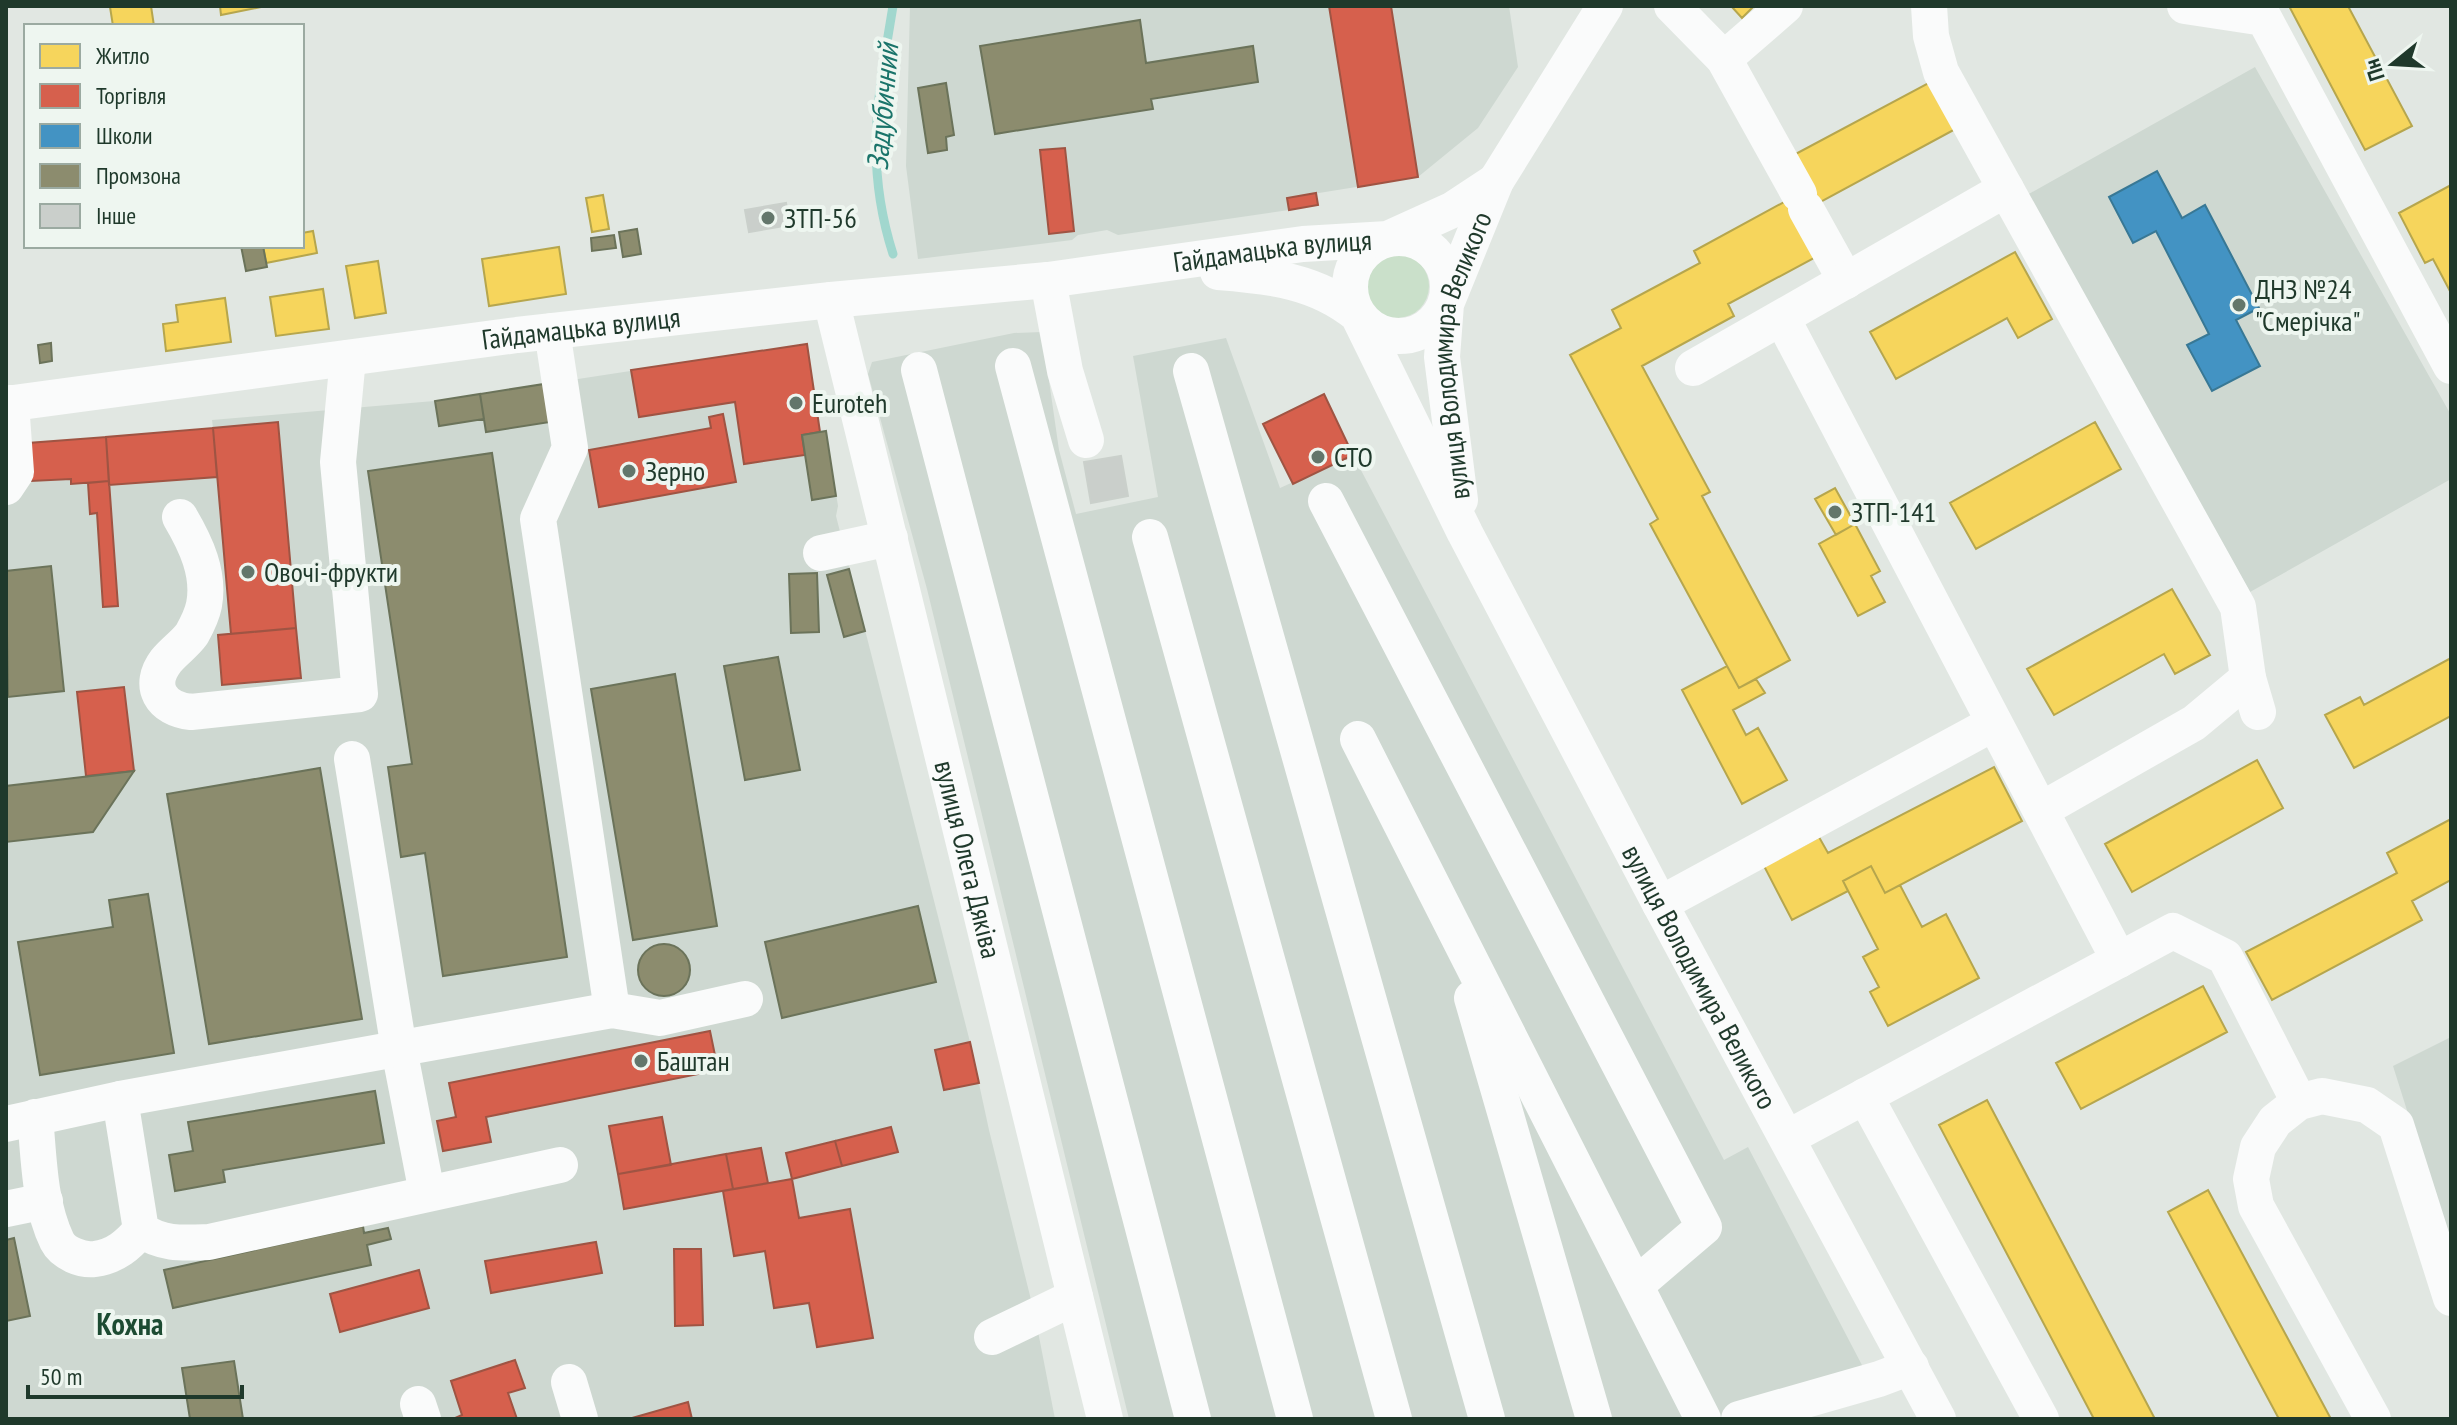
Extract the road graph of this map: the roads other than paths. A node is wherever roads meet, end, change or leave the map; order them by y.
1 (1605, 6) edge
2 (1672, 6) edge
3 (1785, 6) edge
4 (1929, 6) edge
5 (2200, 7) edge
6 (1724, 59) junction
7 (1496, 181) junction
8 (2006, 189) junction
9 (1388, 239) junction
10 (1157, 267) junction
11 (1048, 280) junction
12 (1846, 281) junction
13 (831, 300) junction
14 (1446, 304) junction
15 (1358, 315) junction
16 (1782, 318) junction
17 (552, 331) junction
18 (348, 358) junction
19 (1013, 366) dead end
20 (2451, 366) edge
21 (1693, 368) dead end
22 (919, 370) dead end
23 (1191, 371) dead end
24 (9, 404) edge
25 (1086, 440) dead end
26 (6, 487) edge
27 (1326, 501) dead end
28 (180, 517) dead end
29 (1465, 533) junction
30 (1150, 537) dead end
31 (890, 538) junction
32 (821, 553) dead end
33 (1994, 723) junction
34 (1358, 739) dead end
35 (352, 759) dead end
36 (2041, 810) junction
37 (1660, 904) junction
38 (1448, 916) junction
39 (2119, 960) junction
40 (745, 999) dead end
41 (612, 1010) junction
42 (399, 1049) junction
43 (1865, 1096) junction
44 (120, 1099) junction
45 (2299, 1102) junction
46 (20, 1120) edge
47 (1787, 1138) junction
48 (560, 1165) dead end
49 (427, 1193) junction
50 (45, 1201) junction
51 (6, 1209) edge
52 (141, 1230) junction
53 (1636, 1285) junction
54 (1075, 1297) junction
55 (2451, 1298) edge
56 (992, 1337) dead end
57 (1911, 1367) junction
58 (569, 1382) dead end
59 (580, 1419) edge
60 (1105, 1419) edge
61 (1193, 1419) edge
62 (1295, 1419) edge
63 (1394, 1419) edge
64 (1487, 1419) edge
65 (1594, 1419) edge
66 (1703, 1419) edge
67 (1739, 1419) edge
68 (1938, 1419) edge
69 (2041, 1419) edge
70 (2373, 1419) edge

1 - 7 street, вулиця Володимира Великого
2 - 6 street
3 - 6 street
4 - 8 street
5 - 20 street
6 - 12 street
7 - 9 street, вулиця Володимира Великого
7 - 14 street, вулиця Володимира Великого
8 - 12 street
8 - 36 street
9 - 10 street, Гайдамацька вулиця
9 - 14 street
9 - 15 street
10 - 11 street, Гайдамацька вулиця
10 - 15 street, Гайдамацька вулиця
11 - 13 street, Гайдамацька вулиця
11 - 25 street
12 - 16 street
13 - 17 street, Гайдамацька вулиця
13 - 31 street, вулиця Олега Дяківа
14 - 15 street
14 - 29 street, вулиця Володимира Великого
15 - 29 street, вулиця Володимира Великого
16 - 21 street
16 - 33 street
17 - 18 street, Гайдамацька вулиця
17 - 41 street
18 - 24 street, Гайдамацька вулиця
18 - 28 street
19 - 62 street
22 - 61 street
23 - 64 street
24 - 26 street
27 - 53 street
29 - 37 street, вулиця Володимира Великого
30 - 63 street
31 - 32 street
31 - 54 street, вулиця Олега Дяківа
33 - 36 street
33 - 37 street
34 - 38 street
35 - 42 street
36 - 39 street
37 - 47 street, вулиця Володимира Великого
38 - 53 street
38 - 65 street
39 - 43 street
39 - 45 street
40 - 41 street
41 - 42 street
42 - 44 street
42 - 49 street
43 - 47 street
43 - 69 street
44 - 46 street
44 - 52 street
45 - 55 street
45 - 70 street
46 - 50 street
47 - 57 street, вулиця Володимира Великого
48 - 49 street
49 - 52 street
50 - 51 street
50 - 52 street
53 - 66 street
54 - 56 street
54 - 60 street, вулиця Олега Дяківа
57 - 67 street
57 - 68 street, вулиця Володимира Великого
58 - 59 street

